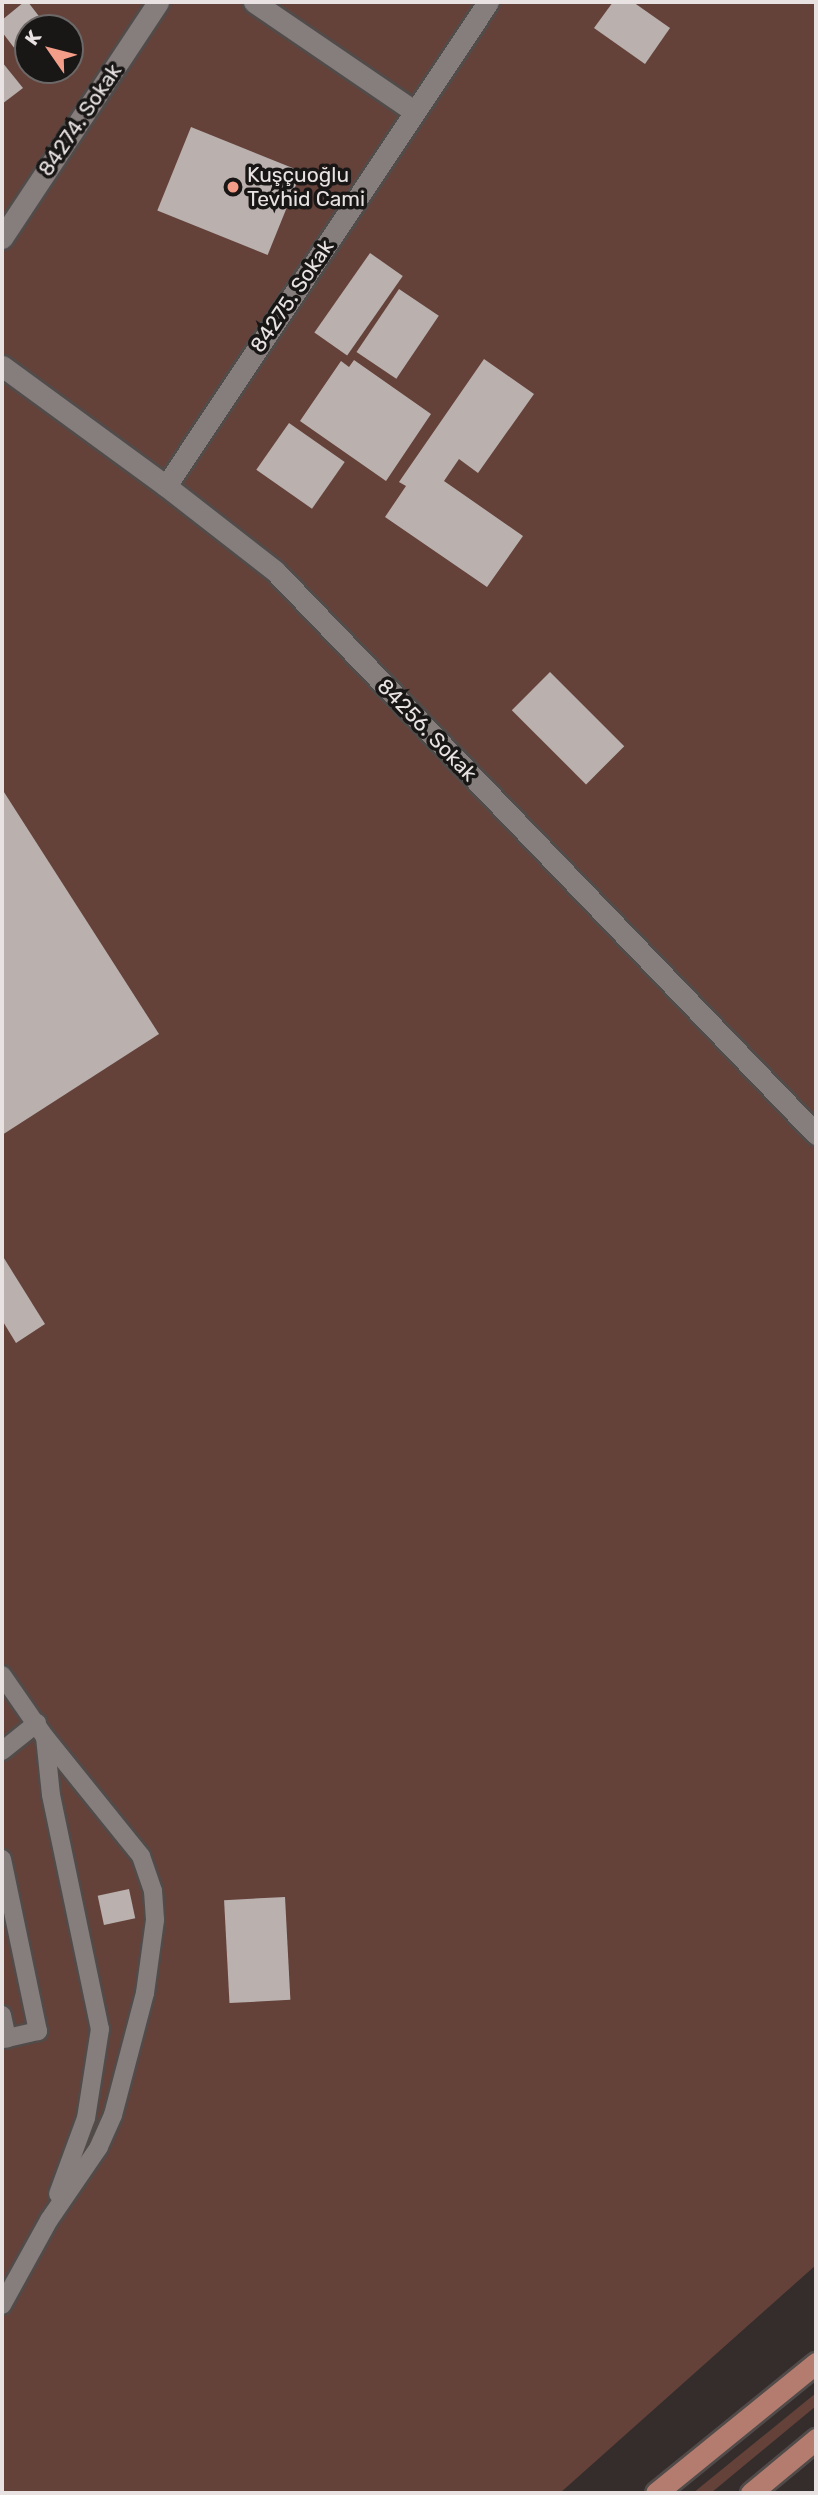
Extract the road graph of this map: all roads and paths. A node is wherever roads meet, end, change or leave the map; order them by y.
1 (159, 2) edge
2 (254, 2) edge
3 (488, 2) edge
4 (414, 111) junction
5 (2, 238) edge
6 (2, 366) edge
7 (166, 486) junction
8 (816, 1134) edge
9 (2, 1675) edge
10 (41, 1730) junction
11 (2, 1751) edge
12 (2, 1859) edge
13 (2, 2015) edge
14 (4, 2038) edge
15 (49, 2220) junction
16 (2, 2305) edge
17 (816, 2363) edge
18 (816, 2439) edge
19 (656, 2493) edge
20 (751, 2493) edge

1 - 5 street, 84274. Sokak
2 - 4 street
3 - 4 street, 84275. Sokak
4 - 7 street, 84275. Sokak
6 - 7 street, 84256. Sokak
7 - 8 street, 84256. Sokak
9 - 10 lane
10 - 11 lane
10 - 15 lane
10 - 15 lane
12 - 14 lane
13 - 14 lane
15 - 16 lane
17 - 19 main road
18 - 20 main road

